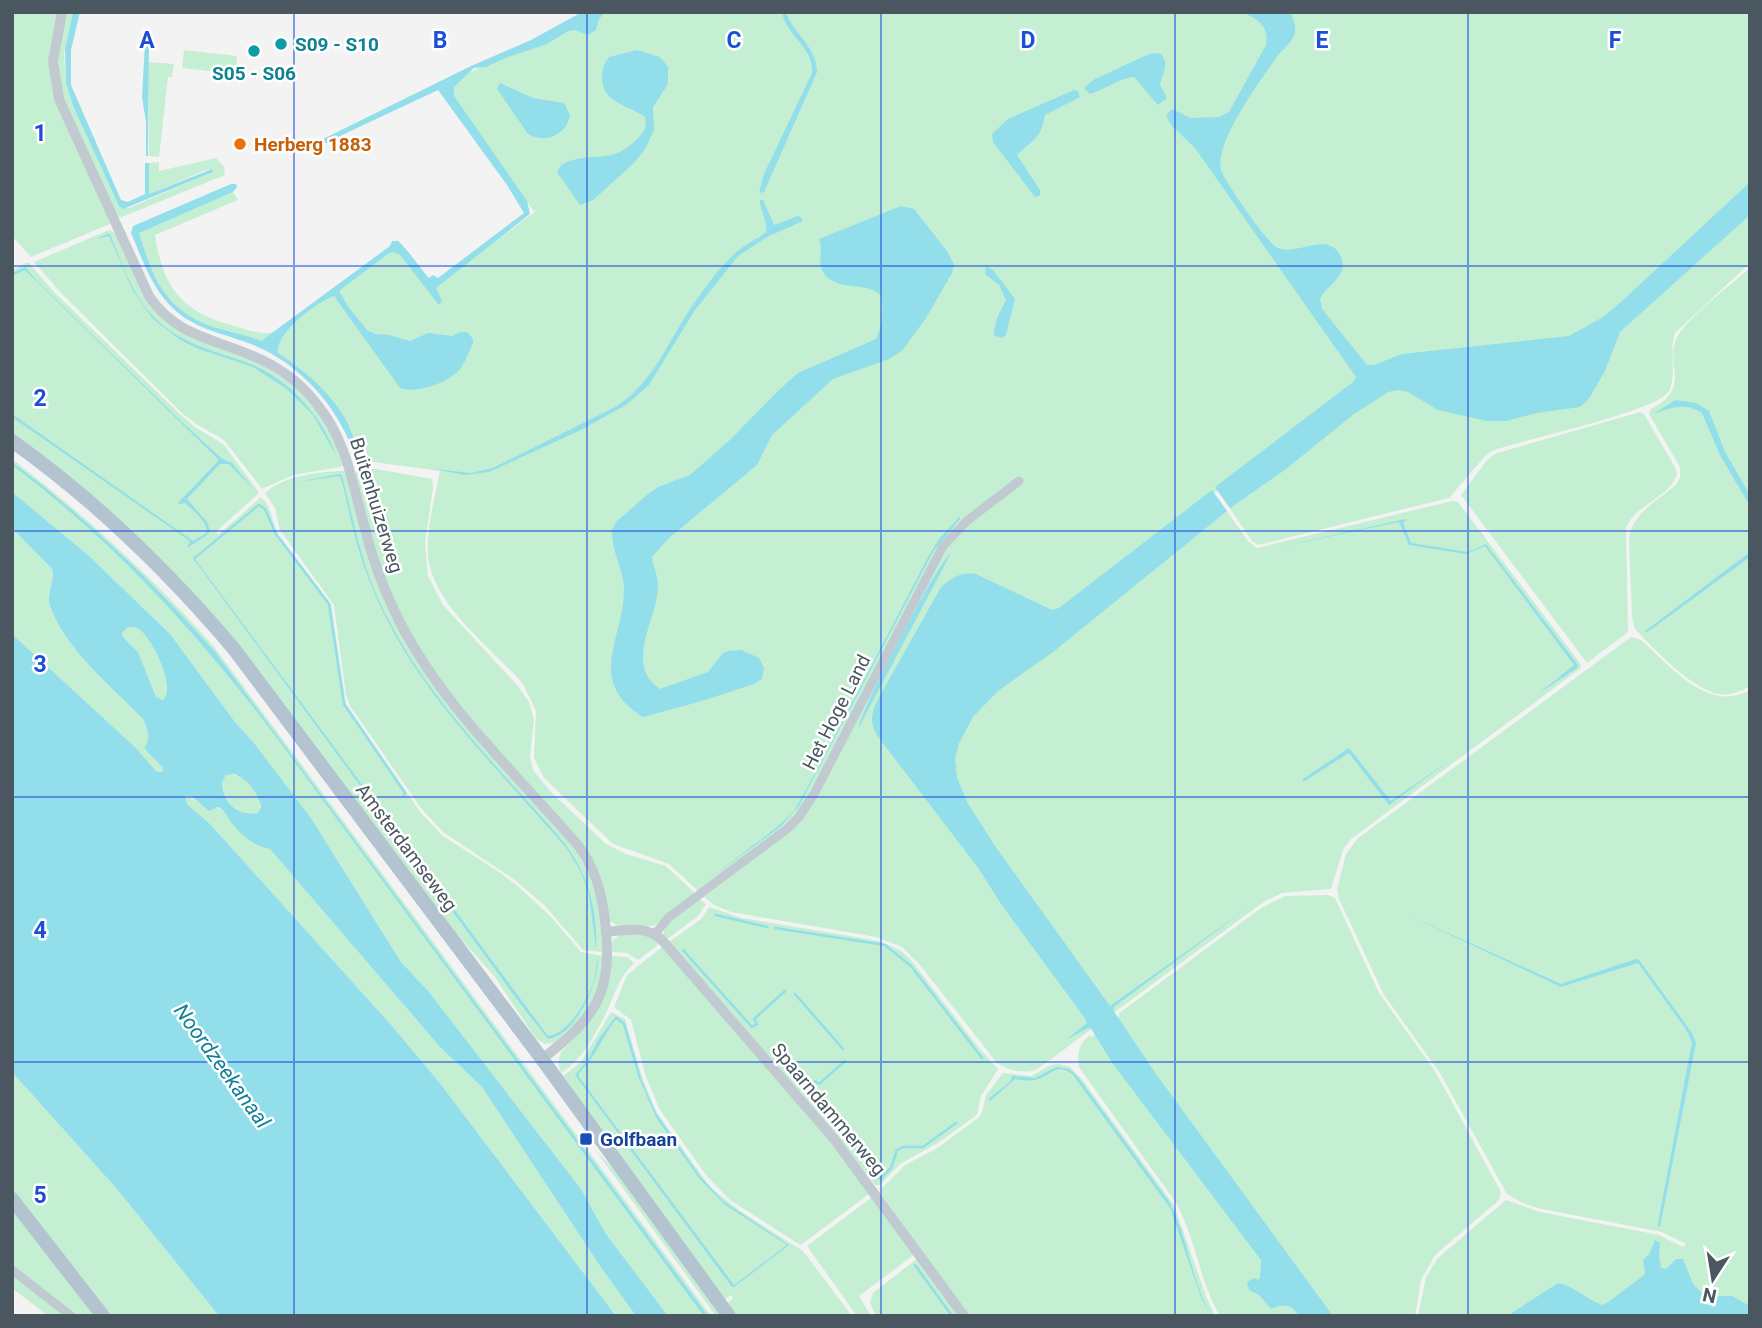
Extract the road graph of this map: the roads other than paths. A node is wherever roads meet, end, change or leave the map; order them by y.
1 (62, 12) edge
2 (12, 441) edge
3 (1019, 481) dead end
4 (606, 932) junction
5 (655, 934) junction
6 (542, 1059) junction
7 (12, 1199) edge
8 (12, 1270) edge
9 (71, 1316) edge
10 (103, 1316) edge
11 (729, 1316) edge
12 (964, 1316) edge

1 - 4 street, Buitenhuizerweg
2 - 6 main road, Amsterdamseweg
3 - 5 street, Het Hoge Land
4 - 5 street
4 - 6 street, Buitenhuizerweg
5 - 12 street, Spaarndammerweg
6 - 11 main road, Amsterdamseweg
7 - 10 main road
8 - 9 street

